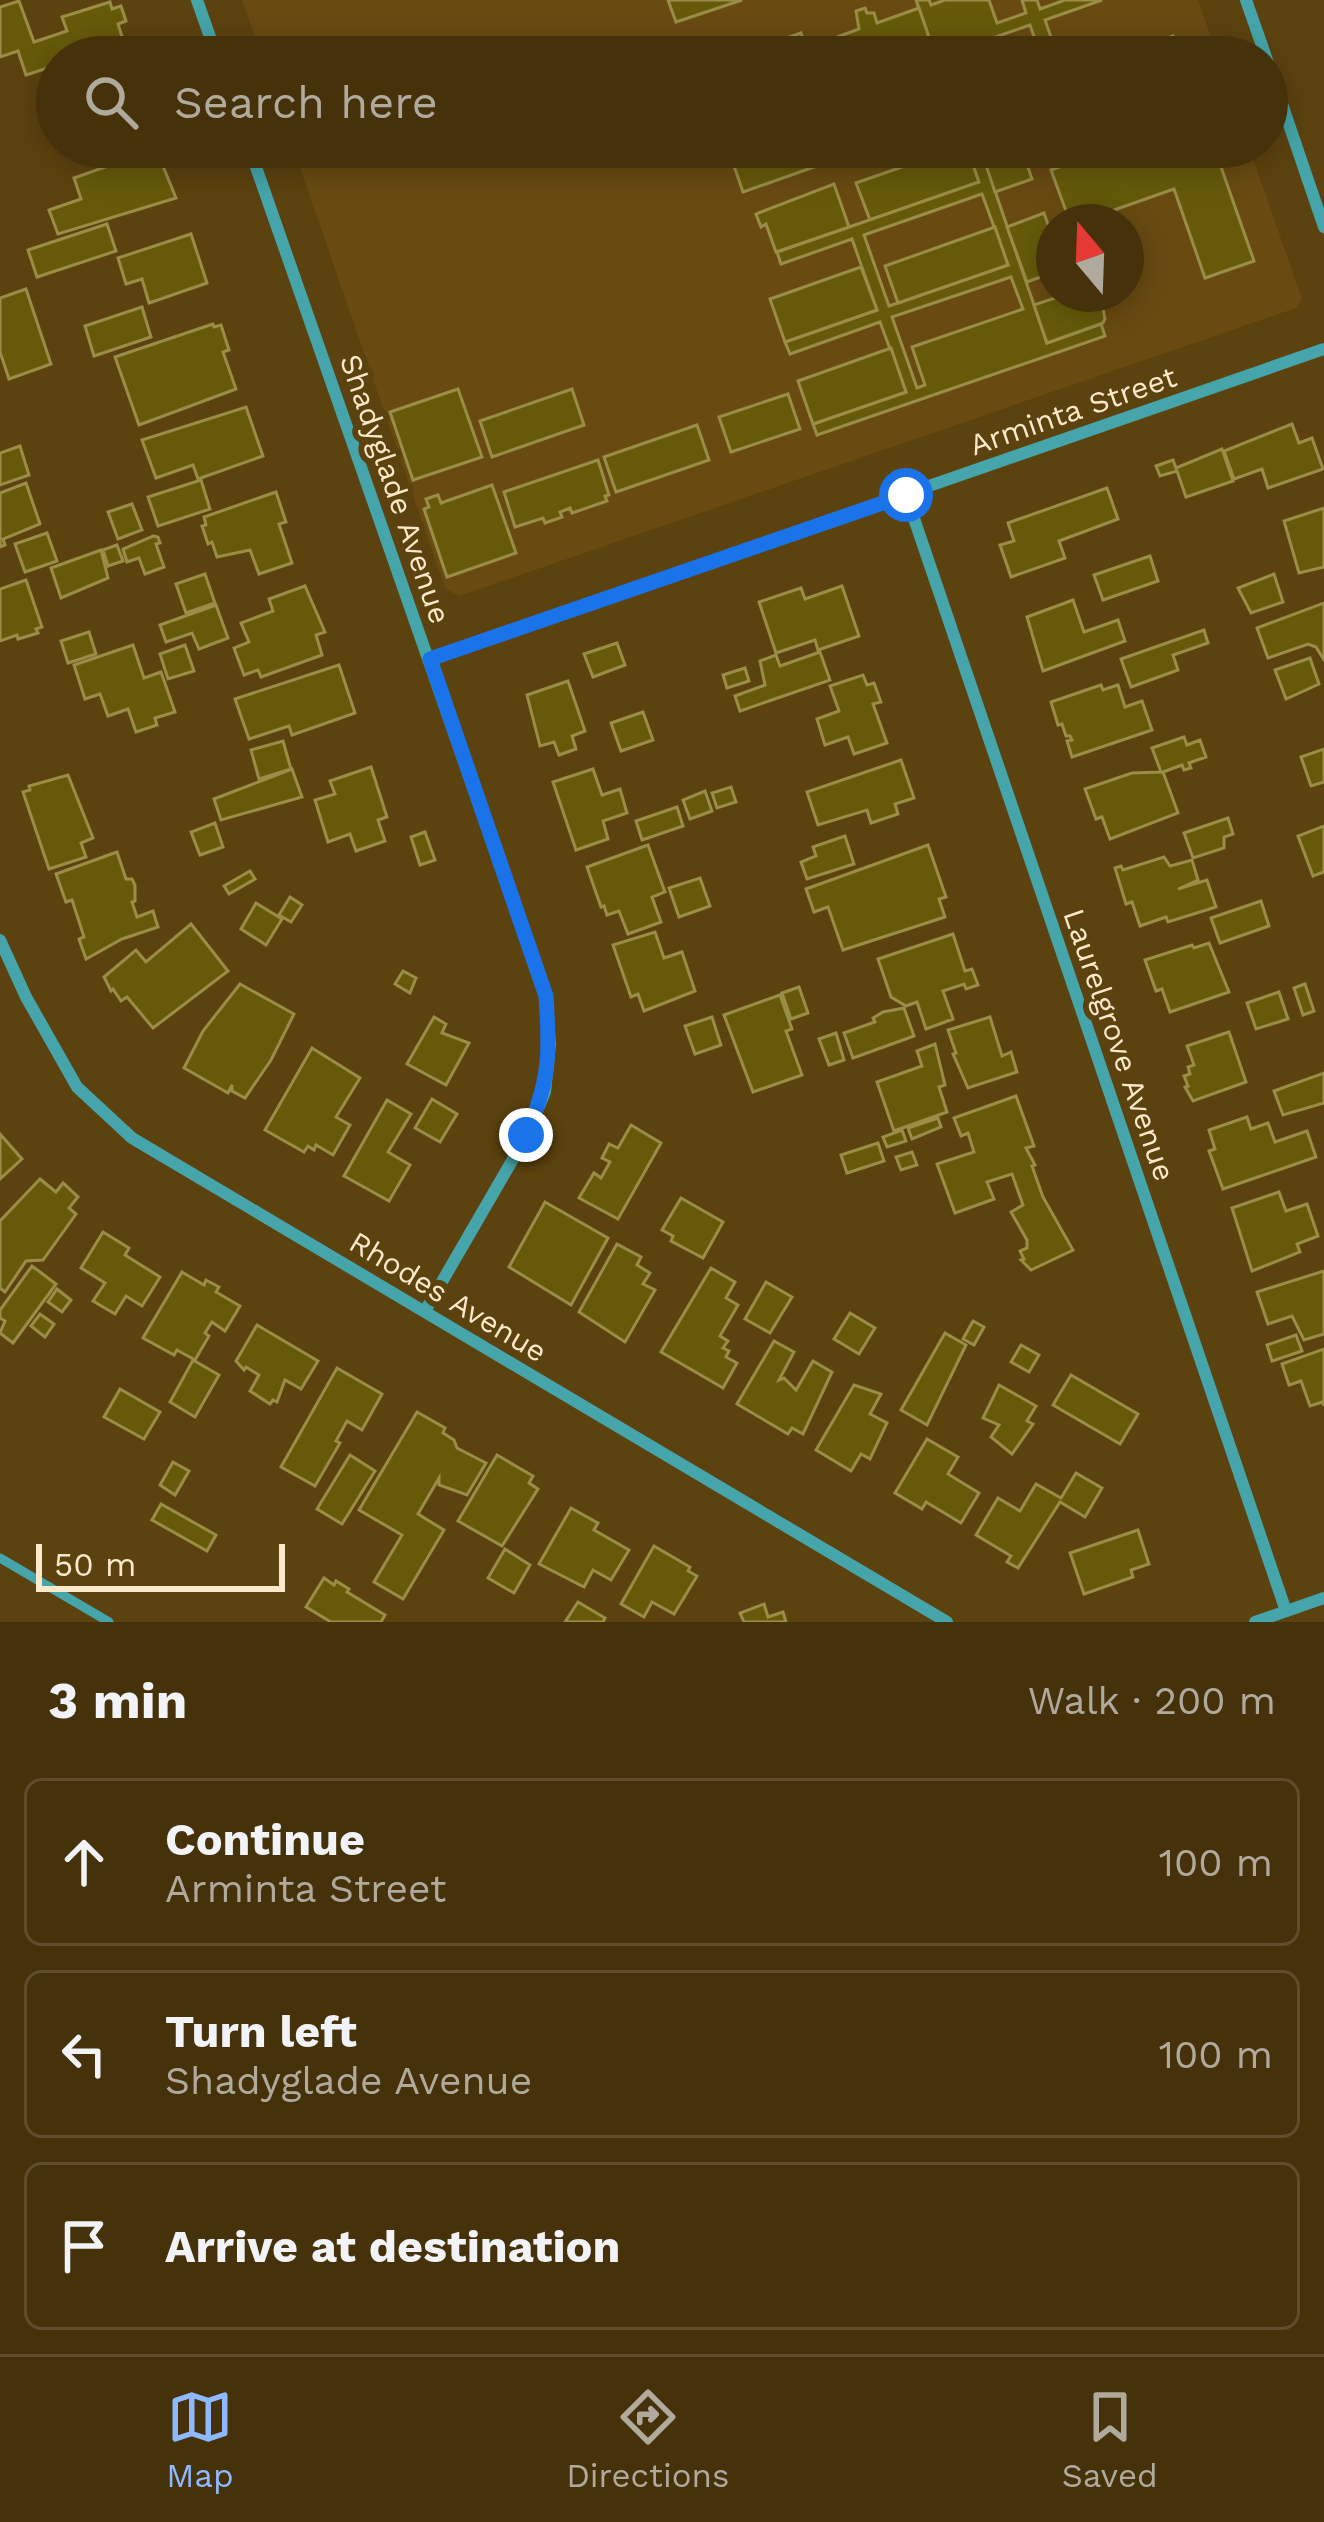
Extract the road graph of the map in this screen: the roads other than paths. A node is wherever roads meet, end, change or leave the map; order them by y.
1 (197, 0) edge
2 (1246, 0) edge
3 (210, 36) edge
4 (1258, 36) edge
5 (1288, 123) edge
6 (256, 168) edge
7 (1324, 227) edge
8 (1324, 350) edge
9 (906, 495) junction
10 (430, 659) junction
11 (0, 940) edge
12 (425, 1311) junction
13 (0, 1558) edge
14 (1324, 1598) edge
15 (1286, 1611) junction
16 (109, 1622) edge
17 (947, 1622) edge
18 (1255, 1622) edge

1 - 3 street
2 - 4 street
5 - 7 street
6 - 10 street, Shadyglade Avenue
8 - 9 street, Arminta Street
9 - 10 street, Arminta Street
9 - 15 street, Laurelgrove Avenue
10 - 12 street, Shadyglade Avenue
11 - 12 street, Rhodes Avenue
12 - 17 street, Rhodes Avenue
13 - 16 lane
14 - 15 street
15 - 18 street

